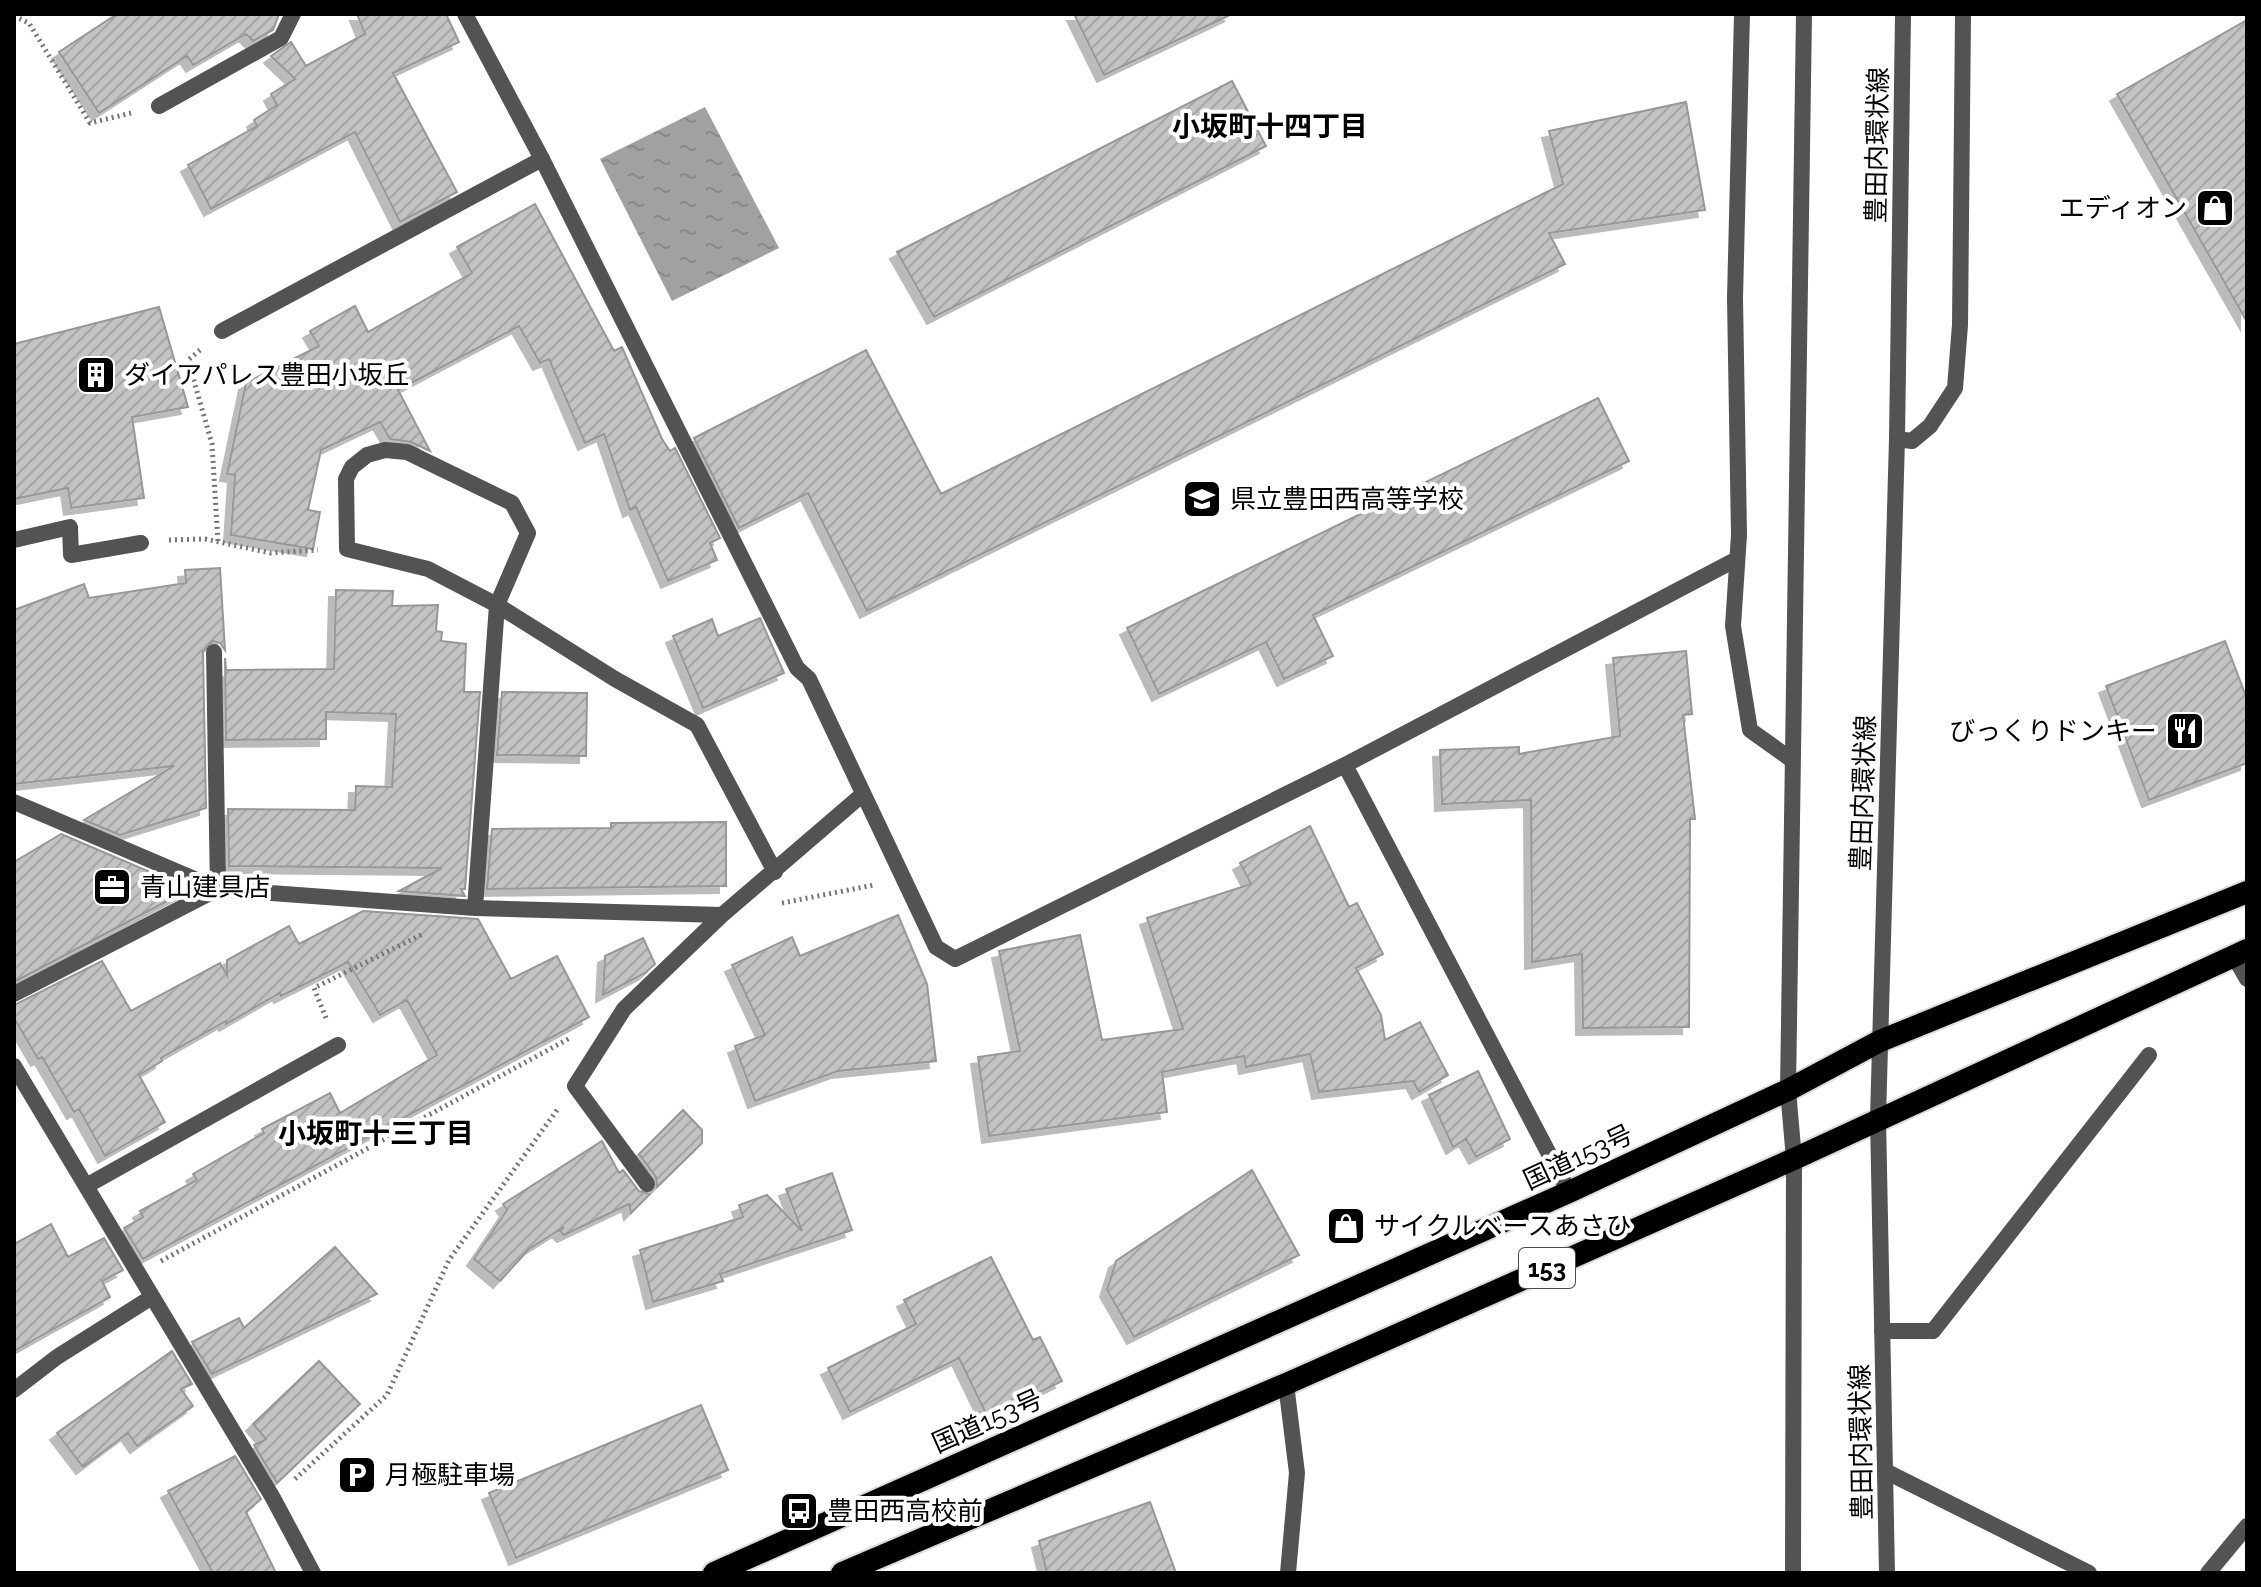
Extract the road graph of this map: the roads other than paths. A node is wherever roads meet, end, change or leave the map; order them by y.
1 (293, 14) edge
2 (465, 14) edge
3 (1742, 14) edge
4 (1804, 14) edge
5 (1903, 14) edge
6 (1963, 14) edge
7 (159, 106) road end
8 (542, 159) junction
9 (222, 331) road end
10 (1897, 439) junction
11 (14, 540) edge
12 (141, 543) road end
13 (1737, 559) junction
14 (497, 605) junction
15 (214, 652) dead end
16 (1792, 760) junction
17 (1345, 765) junction
18 (863, 794) junction
19 (14, 802) edge
20 (775, 872) junction
21 (218, 889) junction
22 (2247, 892) edge
23 (475, 908) junction
24 (722, 915) junction
25 (2241, 954) edge
26 (2247, 979) edge
27 (14, 994) edge
28 (1880, 1041) junction
29 (338, 1045) road end
30 (2149, 1055) dead end
31 (14, 1066) edge
32 (1788, 1090) junction
33 (1878, 1118) junction
34 (1794, 1159) junction
35 (647, 1184) dead end
36 (86, 1186) junction
37 (1569, 1192) junction
38 (152, 1297) junction
39 (1882, 1331) junction
40 (1286, 1384) junction
41 (14, 1390) edge
42 (1887, 1472) junction
43 (2247, 1526) edge
44 (313, 1573) edge
45 (714, 1573) edge
46 (842, 1573) edge
47 (1288, 1573) edge
48 (1793, 1573) edge
49 (1887, 1573) edge
50 (2089, 1573) edge
51 (2208, 1573) edge

1 - 7 street
2 - 8 street
3 - 13 street
4 - 16 street
5 - 10 street, 豊田内環状線
6 - 10 street
8 - 9 street
8 - 18 street
10 - 28 street, 豊田内環状線
11 - 12 street
13 - 16 street
13 - 17 street
14 - 14 street
14 - 20 street
14 - 23 street
15 - 21 street
16 - 32 street
17 - 18 street
17 - 37 street
18 - 20 street
19 - 21 street
20 - 24 street
21 - 23 street
21 - 27 street
22 - 28 highway, 国道153号 / 153
23 - 24 street
24 - 35 street
25 - 26 street
25 - 33 highway, 153
28 - 32 highway, 国道153号 / 153
28 - 33 street, 豊田内環状線
29 - 36 street
30 - 39 street
31 - 36 street
32 - 34 street
32 - 37 highway, 国道153号 / 153
33 - 34 highway, 153
33 - 39 street, 豊田内環状線
34 - 40 highway, 153
34 - 48 street
36 - 38 street
37 - 45 highway, 国道153号 / 153
38 - 41 street
38 - 44 street
39 - 42 street, 豊田内環状線
40 - 46 highway, 153
40 - 47 street
42 - 49 street, 豊田内環状線
42 - 50 street
43 - 51 street

